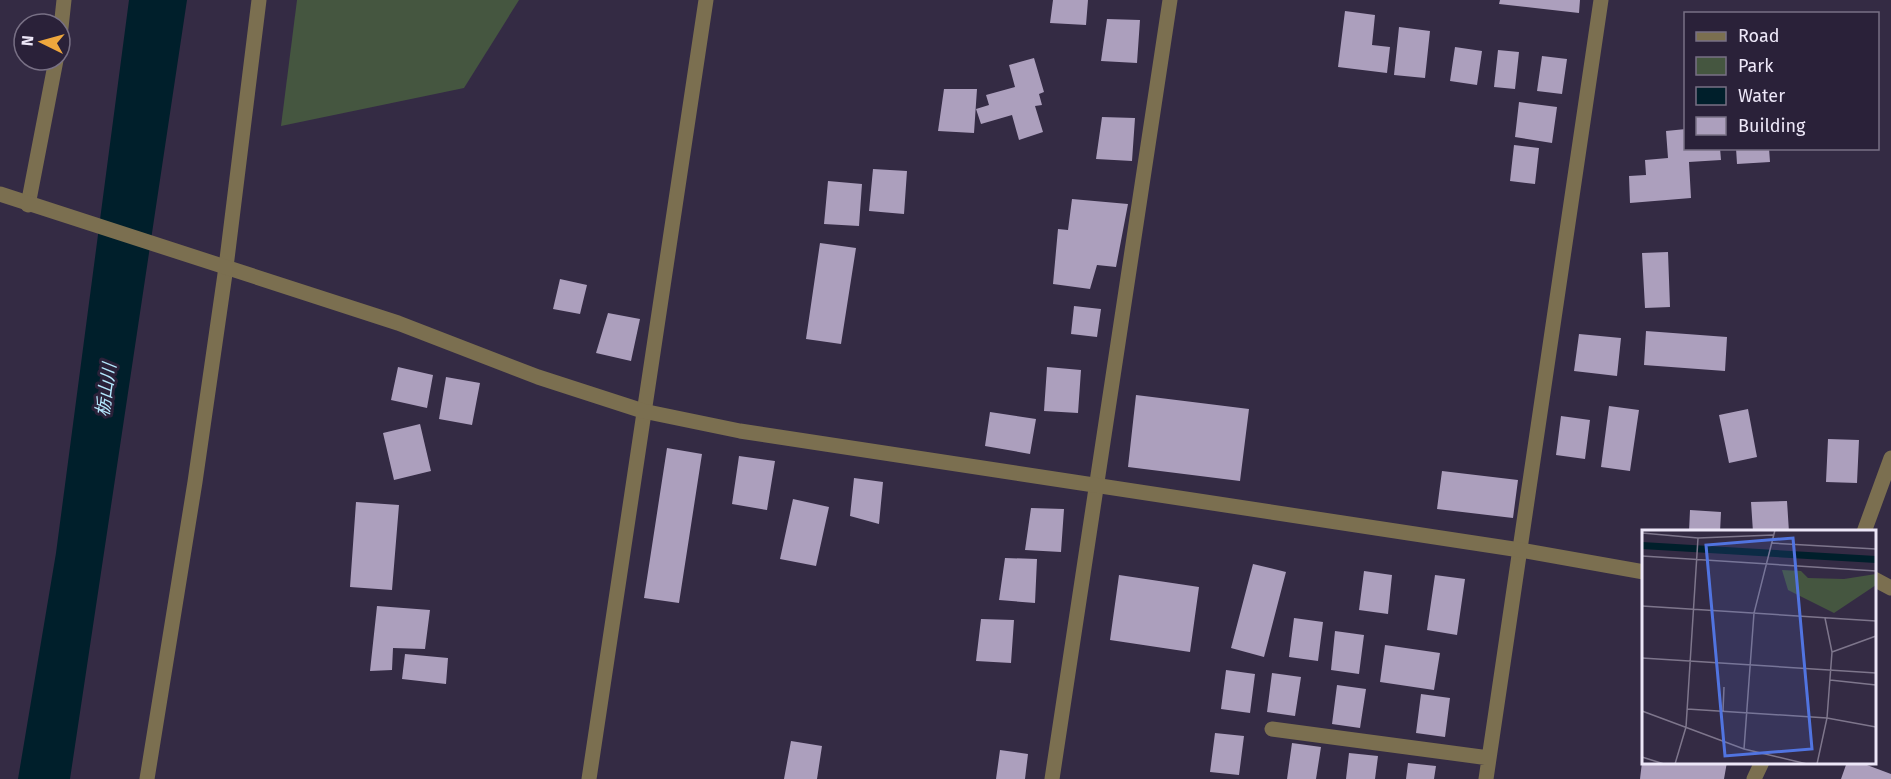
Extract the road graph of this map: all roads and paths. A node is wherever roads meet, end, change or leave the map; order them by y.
1 (259, 0) edge
2 (706, 0) edge
3 (1170, 0) edge
4 (1602, 0) edge
5 (54, 72) edge
6 (0, 194) edge
7 (28, 205) junction
8 (226, 267) junction
9 (643, 411) junction
10 (1891, 458) edge
11 (1098, 487) junction
12 (1864, 530) edge
13 (1520, 550) junction
14 (1642, 572) edge
15 (1876, 580) edge
16 (1891, 588) edge
17 (1272, 729) dead end
18 (1489, 758) junction
19 (1761, 764) edge
20 (147, 779) edge
21 (589, 779) edge
22 (1052, 779) edge
23 (1486, 779) edge
24 (1754, 779) edge

1 - 8 street
2 - 9 street
3 - 11 street
4 - 13 street
5 - 7 street
6 - 7 street
7 - 8 street
8 - 9 street
8 - 20 street
9 - 11 street
9 - 21 street
10 - 12 street
11 - 13 street
11 - 22 street
13 - 14 street
13 - 18 street
15 - 16 street
17 - 18 street
18 - 23 street
19 - 24 street

